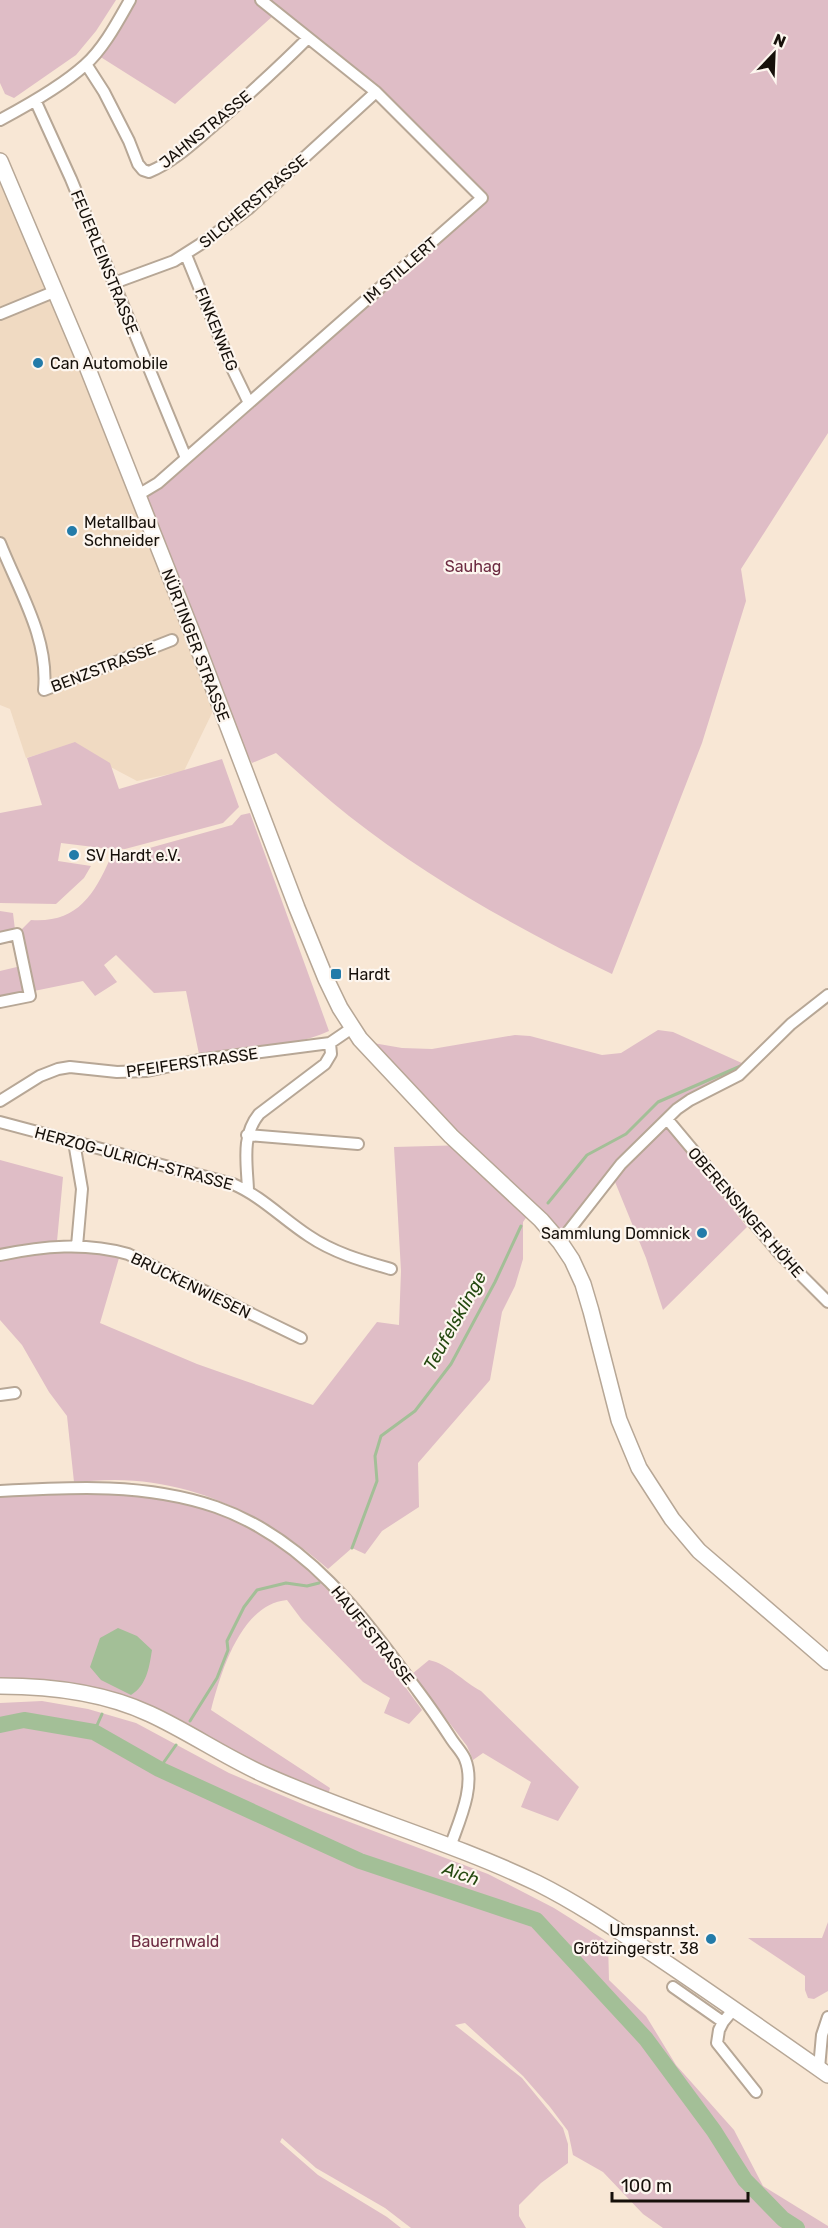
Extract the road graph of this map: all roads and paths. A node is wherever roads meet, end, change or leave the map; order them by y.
1 (130, 0) edge
2 (261, 0) edge
3 (308, 38) junction
4 (86, 64) junction
5 (376, 92) junction
6 (35, 100) junction
7 (0, 120) edge
8 (0, 161) edge
9 (186, 255) junction
10 (114, 283) junction
11 (56, 291) junction
12 (0, 314) edge
13 (249, 403) junction
14 (186, 458) junction
15 (138, 495) junction
16 (0, 543) edge
17 (172, 640) dead end
18 (0, 938) edge
19 (828, 995) edge
20 (0, 1002) edge
21 (352, 1029) junction
22 (330, 1042) junction
23 (0, 1101) edge
24 (667, 1119) junction
25 (0, 1122) edge
26 (247, 1135) junction
27 (74, 1142) junction
28 (358, 1144) dead end
29 (248, 1190) junction
30 (560, 1242) junction
31 (77, 1246) junction
32 (0, 1255) edge
33 (391, 1269) dead end
34 (828, 1302) edge
35 (301, 1338) dead end
36 (15, 1393) dead end
37 (0, 1395) edge
38 (0, 1491) edge
39 (828, 1662) edge
40 (0, 1686) edge
41 (450, 1846) junction
42 (673, 1987) dead end
43 (733, 2010) junction
44 (828, 2017) edge
45 (723, 2022) junction
46 (823, 2072) edge
47 (756, 2092) dead end

1 - 4 street
2 - 3 street
3 - 4 street, JAHNSTRASSE
3 - 5 street, IM STILLERT
4 - 6 street
5 - 9 street, SILCHERSTRASSE
5 - 13 street, IM STILLERT
6 - 7 street
6 - 10 street, FEUERLEINSTRASSE
8 - 11 main road, NÜRTINGER STRASSE
9 - 10 street, SILCHERSTRASSE
9 - 13 street, FINKENWEG
10 - 14 street, FEUERLEINSTRASSE
11 - 12 street
11 - 15 main road, NÜRTINGER STRASSE
13 - 14 street, IM STILLERT
14 - 15 street, IM STILLERT
15 - 21 main road, NÜRTINGER STRASSE
16 - 17 street, BENZSTRASSE
18 - 20 street
19 - 24 street
21 - 22 street, PFEIFERSTRASSE
21 - 30 main road, NÜRTINGER STRASSE
22 - 23 street, PFEIFERSTRASSE
22 - 26 street
24 - 30 street
24 - 34 street, OBERENSINGER HÖHE
25 - 27 street, HERZOG-ULRICH-STRASSE
26 - 28 street
26 - 29 street
27 - 29 street, HERZOG-ULRICH-STRASSE
27 - 31 street
29 - 33 street, HERZOG-ULRICH-STRASSE
30 - 39 main road, NÜRTINGER STRASSE
31 - 32 street, BRUCKENWIESEN
31 - 35 street, BRUCKENWIESEN
36 - 37 street
38 - 41 street, HAUFFSTRASSE
40 - 41 main road
41 - 43 main road
42 - 45 street
43 - 45 street
43 - 46 main road
44 - 46 street
45 - 47 street

